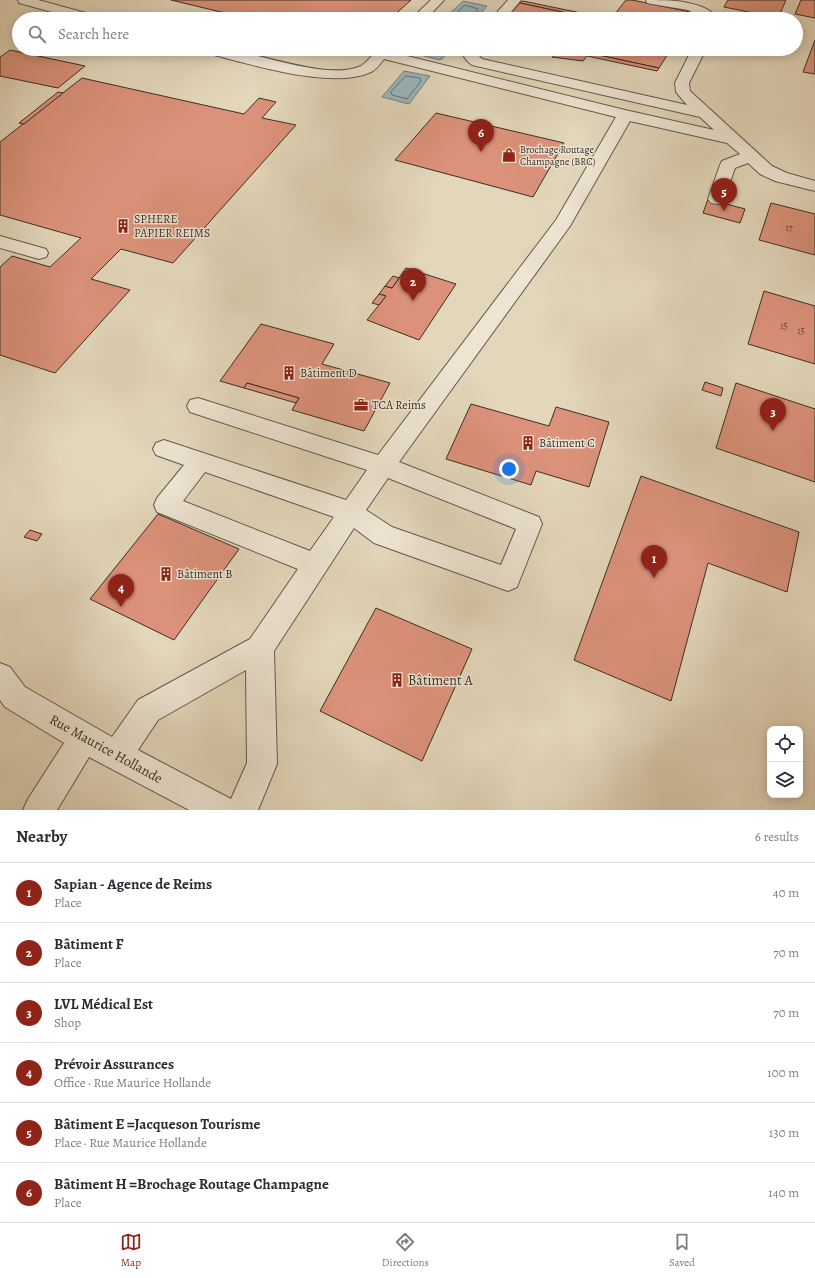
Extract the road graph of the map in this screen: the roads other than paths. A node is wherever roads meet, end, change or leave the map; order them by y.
1 (24, 0) edge
2 (438, 0) edge
3 (515, 0) edge
4 (652, 0) edge
5 (67, 12) edge
6 (425, 12) edge
7 (504, 12) edge
8 (703, 12) edge
9 (239, 56) edge
10 (378, 56) edge
11 (402, 56) edge
12 (471, 56) edge
13 (694, 56) edge
14 (672, 88) junction
15 (607, 92) junction
16 (706, 114) junction
17 (625, 115) junction
18 (697, 145) dead end
19 (745, 152) junction
20 (815, 186) edge
21 (725, 201) dead end
22 (0, 242) edge
23 (39, 252) dead end
24 (198, 406) dead end
25 (164, 449) dead end
26 (200, 461) junction
27 (383, 466) junction
28 (351, 512) junction
29 (314, 565) junction
30 (260, 648) junction
31 (0, 677) edge
32 (84, 738) junction
33 (116, 756) junction
34 (39, 810) edge
35 (221, 810) edge
36 (242, 810) edge

1 - 5 street
2 - 6 street
3 - 7 street
4 - 8 street
9 - 10 street
11 - 17 street
12 - 15 street
13 - 14 street
14 - 15 street
14 - 16 street
15 - 16 street
16 - 19 street
17 - 19 street
17 - 27 street
18 - 19 street
19 - 20 street
19 - 21 street
22 - 23 street
24 - 27 street
25 - 26 street
26 - 28 street
26 - 29 street
27 - 28 street
27 - 28 street
28 - 29 street
29 - 30 street
30 - 33 street
30 - 36 street
31 - 32 street, Rue Maurice Hollande
32 - 33 street, Rue Maurice Hollande
32 - 34 street
33 - 35 street, Rue Maurice Hollande

